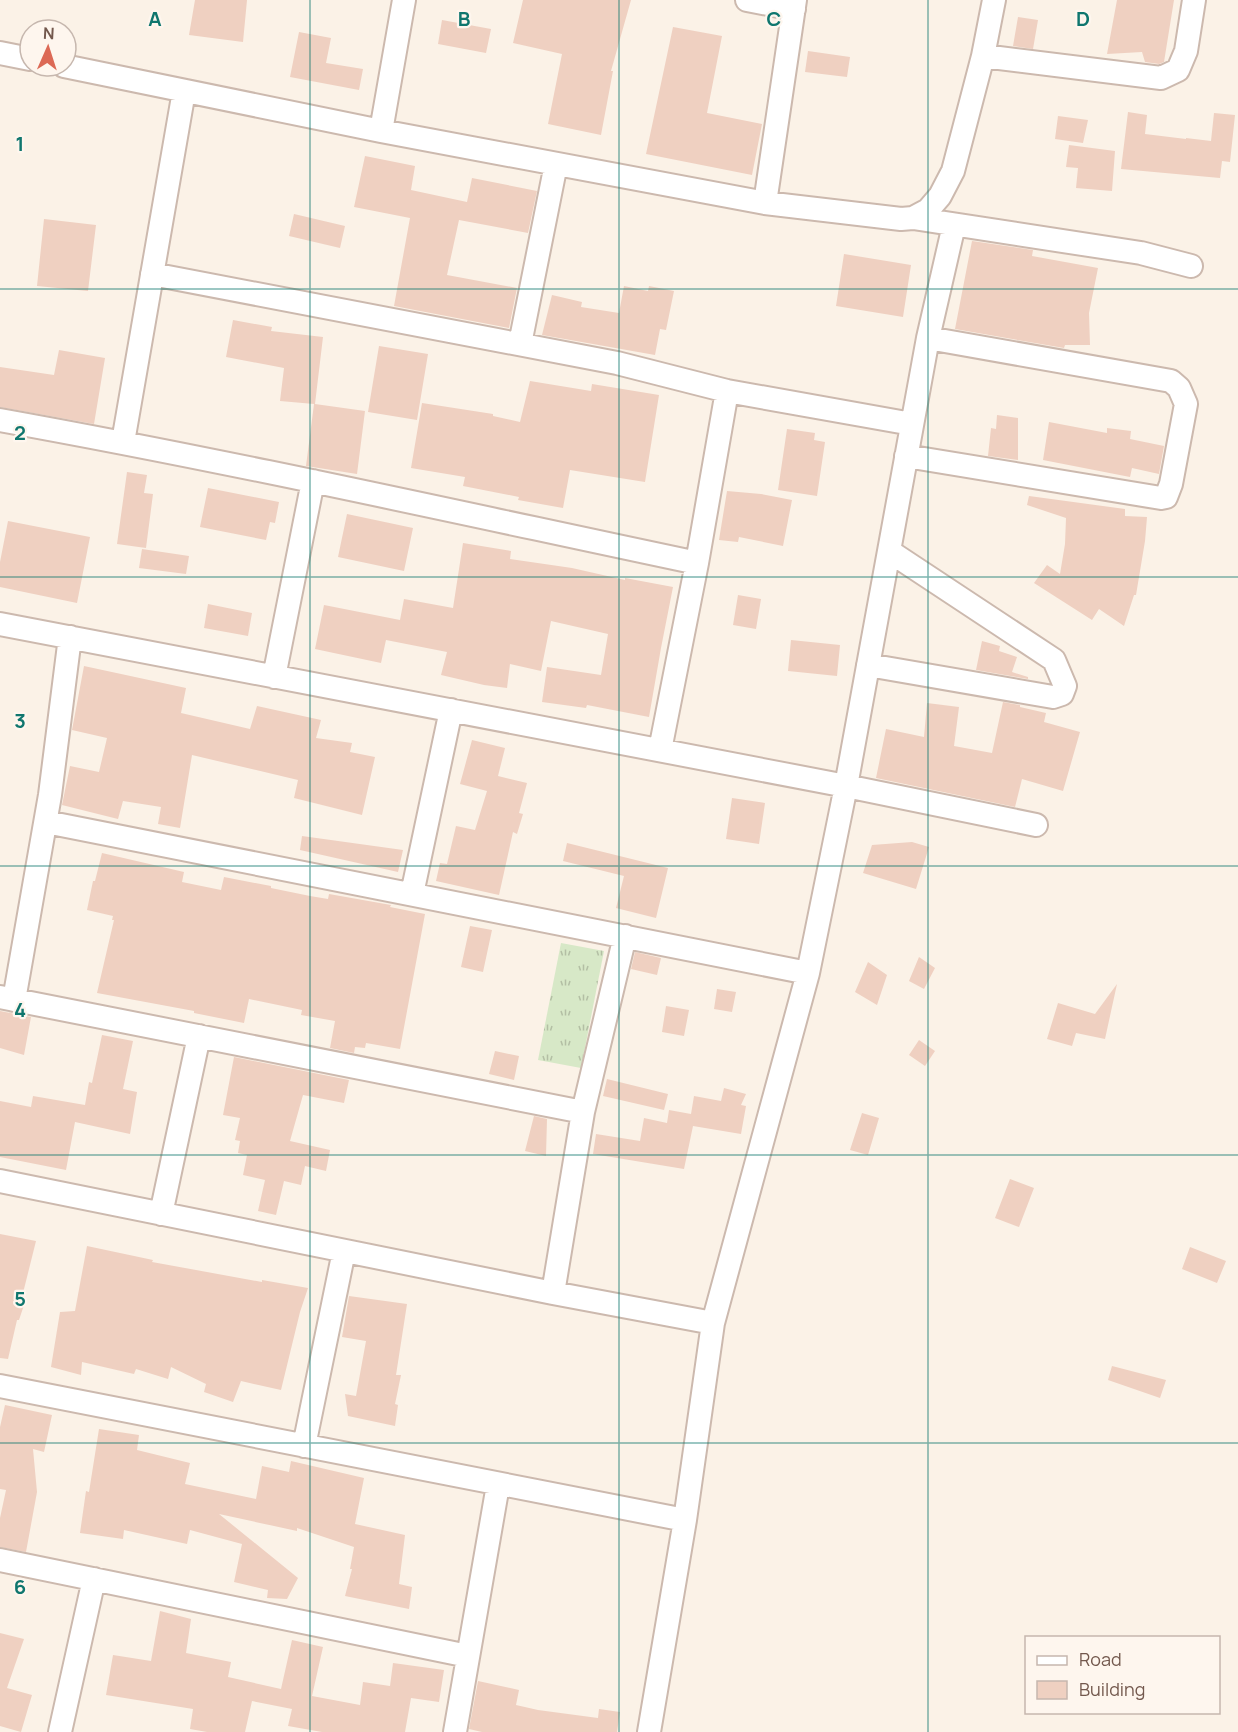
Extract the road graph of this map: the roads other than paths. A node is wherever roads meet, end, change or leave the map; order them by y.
1 (404, 0) edge
2 (747, 0) edge
3 (994, 0) edge
4 (1194, 0) edge
5 (795, 4) edge
6 (0, 52) edge
7 (18, 56) edge
8 (983, 56) junction
9 (78, 69) edge
10 (184, 91) junction
11 (381, 131) junction
12 (556, 164) junction
13 (765, 203) junction
14 (914, 218) junction
15 (954, 225) junction
16 (1191, 266) dead end
17 (152, 274) junction
18 (928, 338) junction
19 (520, 344) junction
20 (727, 391) junction
21 (0, 420) edge
22 (912, 424) junction
23 (123, 442) junction
24 (906, 456) junction
25 (313, 481) junction
26 (889, 551) junction
27 (697, 563) junction
28 (0, 624) edge
29 (70, 637) junction
30 (868, 665) junction
31 (274, 676) junction
32 (451, 710) junction
33 (660, 750) junction
34 (846, 786) junction
35 (46, 822) junction
36 (1036, 825) dead end
37 (412, 894) junction
38 (625, 936) junction
39 (808, 973) junction
40 (7, 999) edge
41 (199, 1036) junction
42 (583, 1112) junction
43 (0, 1181) edge
44 (161, 1214) junction
45 (345, 1251) junction
46 (553, 1293) junction
47 (713, 1323) junction
48 (0, 1386) edge
49 (304, 1446) junction
50 (498, 1485) junction
51 (685, 1520) junction
52 (0, 1560) edge
53 (94, 1579) junction
54 (468, 1656) junction
55 (60, 1732) edge
56 (455, 1732) edge
57 (649, 1732) edge

1 - 11 street
2 - 5 street
3 - 8 street
4 - 8 street
5 - 13 street
6 - 7 street
8 - 14 street
9 - 10 street
10 - 11 street
10 - 17 street
11 - 12 street
12 - 13 street
12 - 19 street
13 - 14 street
14 - 15 street
15 - 16 street
15 - 18 street
17 - 19 street
17 - 23 street
18 - 22 street
18 - 24 street
19 - 20 street
20 - 22 street
20 - 27 street
21 - 23 street
22 - 24 street
23 - 25 street
24 - 26 street
25 - 27 street
25 - 31 street
26 - 30 street
26 - 30 street
27 - 33 street
28 - 29 street
29 - 31 street
29 - 35 street
30 - 34 street
31 - 32 street
32 - 33 street
32 - 37 street
33 - 34 street
34 - 36 street
34 - 39 street
35 - 37 street
35 - 40 street
37 - 38 street
38 - 39 street
38 - 42 street
39 - 47 street
40 - 41 street
41 - 42 street
41 - 44 street
42 - 46 street
43 - 44 street
44 - 45 street
45 - 46 street
45 - 49 street
46 - 47 street
47 - 51 street
48 - 49 street
49 - 50 street
50 - 51 street
50 - 54 street
51 - 57 street
52 - 53 street
53 - 54 street
53 - 55 street
54 - 56 street

